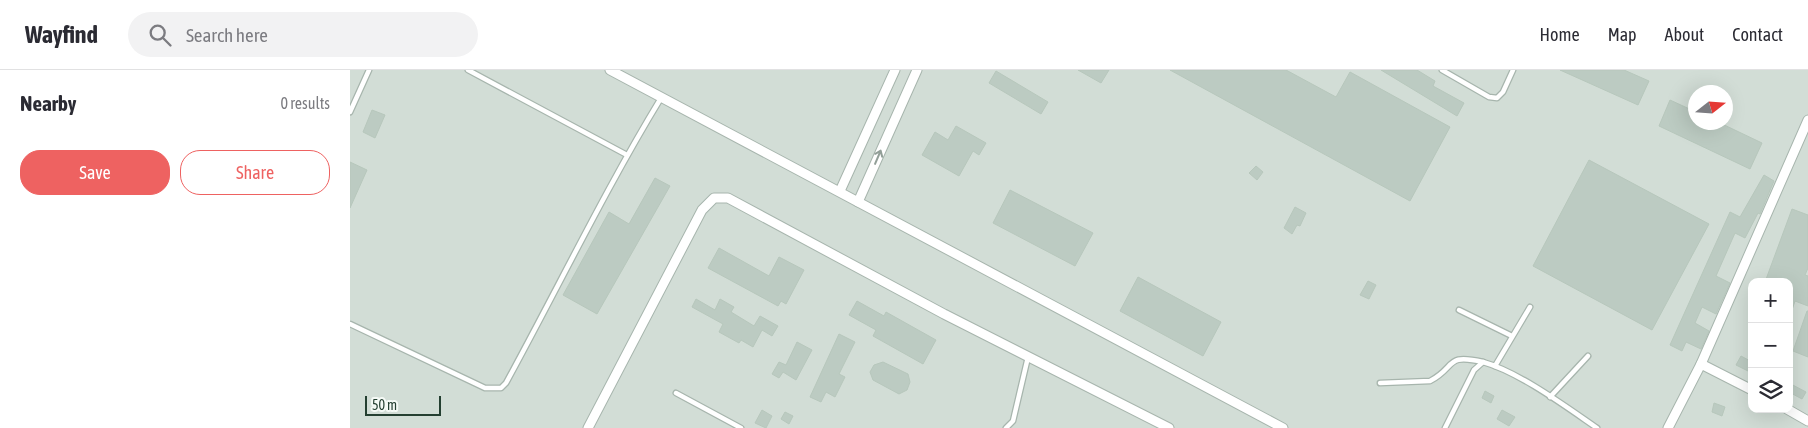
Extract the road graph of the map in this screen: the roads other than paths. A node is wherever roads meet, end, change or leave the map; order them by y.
1 (369, 70) edge
2 (468, 70) edge
3 (610, 70) edge
4 (895, 70) edge
5 (917, 70) edge
6 (1442, 70) edge
7 (1513, 70) edge
8 (661, 98) junction
9 (350, 112) edge
10 (1808, 120) edge
11 (627, 155) junction
12 (840, 191) junction
13 (858, 202) junction
14 (1530, 307) dead end
15 (1460, 310) dead end
16 (350, 324) edge
17 (1512, 336) junction
18 (1588, 356) dead end
19 (1028, 357) junction
20 (1483, 362) junction
21 (1702, 364) junction
22 (1495, 366) junction
23 (1380, 384) dead end
24 (1748, 388) edge
25 (676, 393) dead end
26 (1550, 397) junction
27 (1793, 412) edge
28 (1808, 421) edge
29 (588, 428) edge
30 (741, 428) edge
31 (1006, 428) edge
32 (1169, 428) edge
33 (1283, 428) edge
34 (1445, 428) edge
35 (1597, 428) edge
36 (1668, 428) edge

1 - 9 lane
2 - 11 lane
3 - 8 street
4 - 12 street
13 -> 5 street
6 - 7 lane
8 - 11 lane
8 - 12 street
10 - 21 street
11 - 16 lane
12 - 13 street
13 - 33 street
14 - 17 lane
15 - 17 lane
17 - 22 lane
18 - 26 lane
19 - 29 street
19 - 31 lane
19 - 32 street
20 - 22 lane
20 - 23 lane
20 - 34 lane
21 - 24 street
21 - 36 street
22 - 26 lane
25 - 30 lane
26 - 35 lane
27 - 28 street

